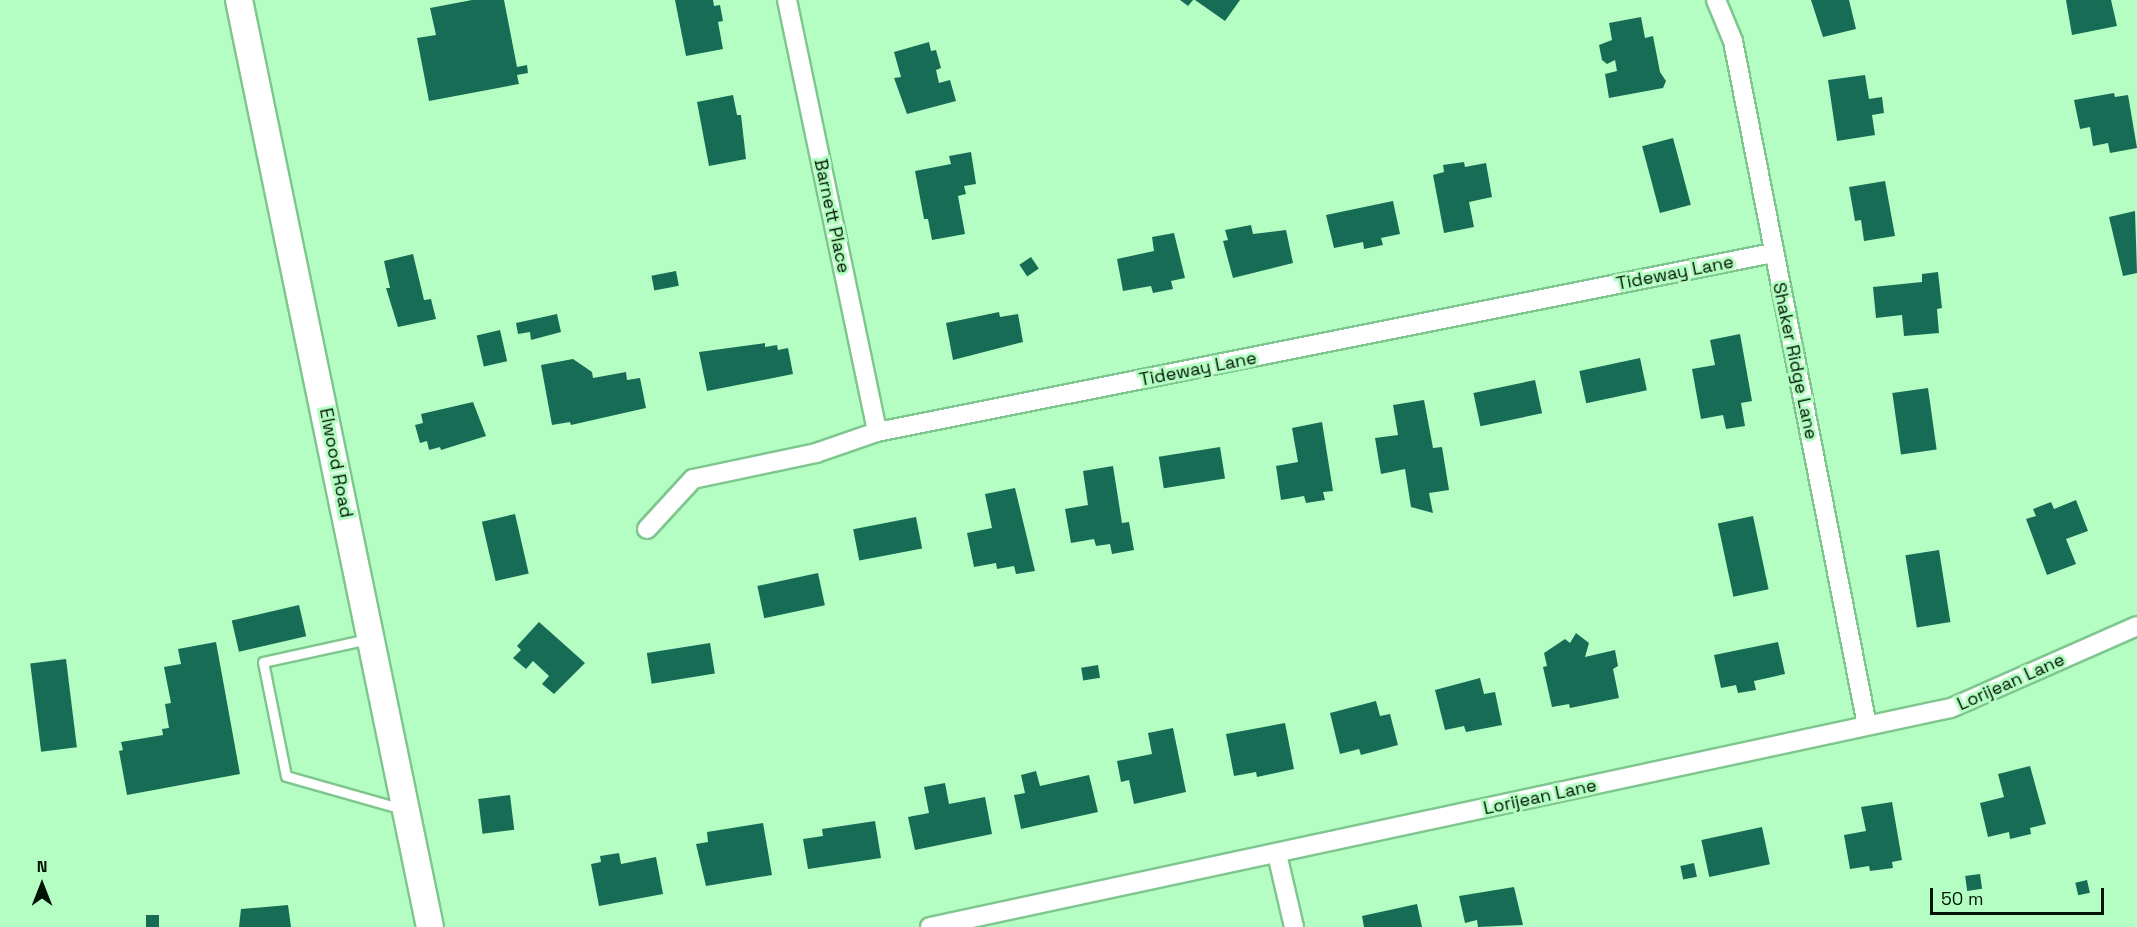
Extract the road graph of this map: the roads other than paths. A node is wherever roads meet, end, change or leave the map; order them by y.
1 (239, 0) edge
2 (787, 0) edge
3 (1716, 0) edge
4 (1773, 253) junction
5 (877, 432) junction
6 (646, 529) dead end
7 (2137, 626) edge
8 (371, 638) junction
9 (1867, 725) junction
10 (406, 809) junction
11 (1277, 854) junction
12 (429, 927) edge
13 (930, 927) edge
14 (1294, 927) edge

1 - 8 main road, Elwood Road
2 - 5 street, Barnett Place
3 - 4 street, Shaker Ridge Lane
4 - 5 street, Tideway Lane
4 - 9 street, Shaker Ridge Lane
5 - 6 street, Tideway Lane
7 - 9 street, Lorijean Lane
8 - 10 main road, Elwood Road
8 - 10 lane
9 - 11 street, Lorijean Lane
10 - 12 main road, Elwood Road
11 - 13 street, Lorijean Lane
11 - 14 street

